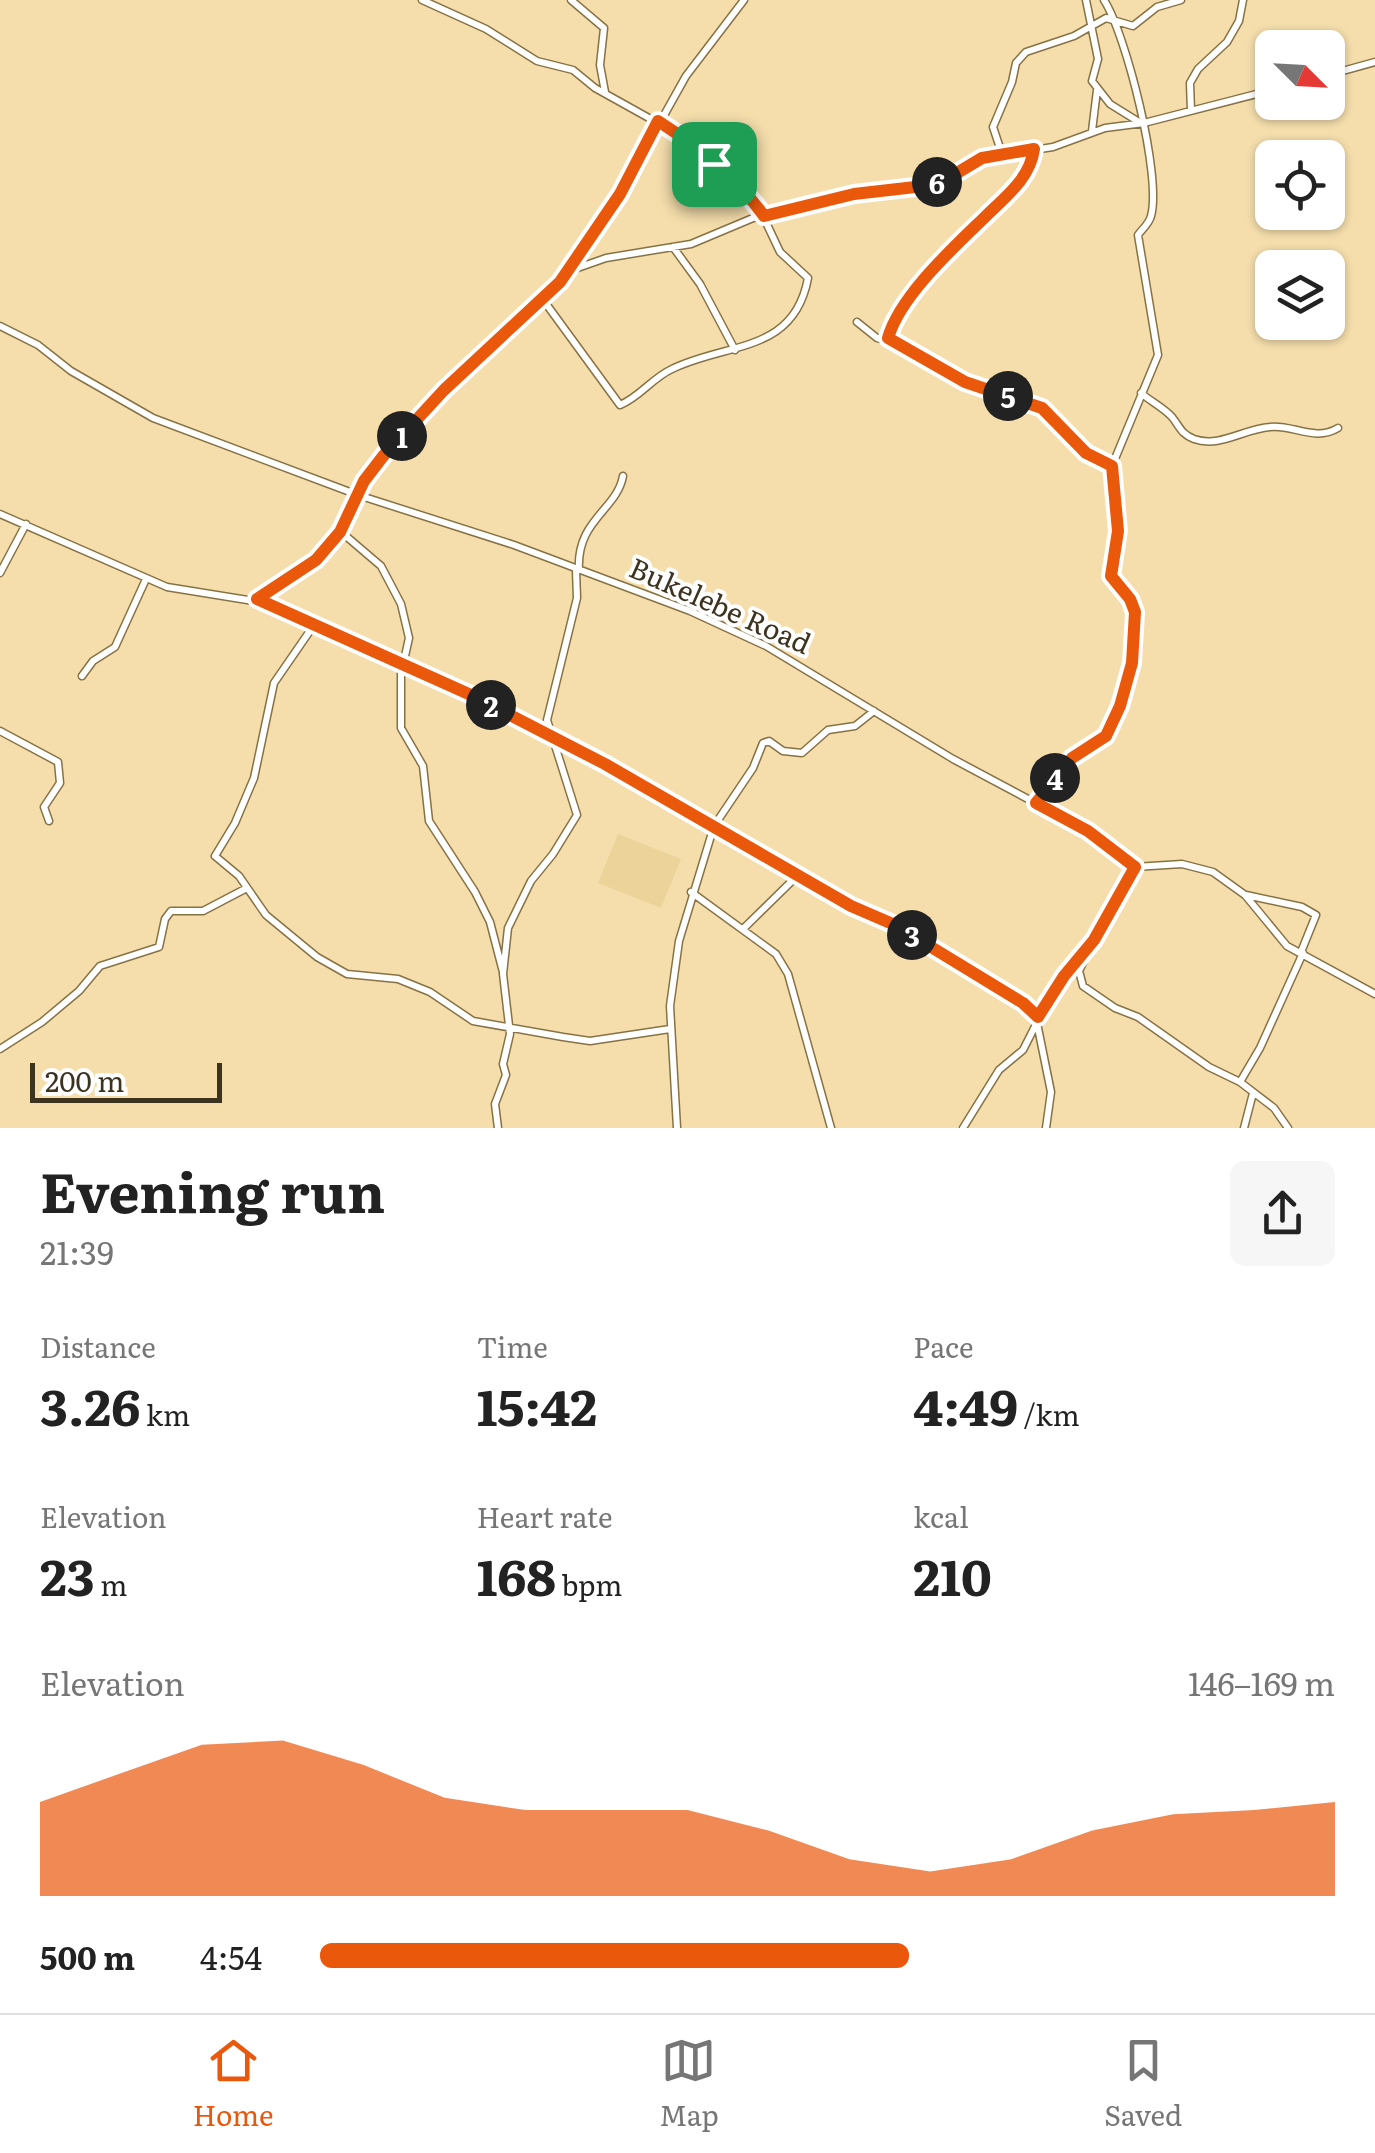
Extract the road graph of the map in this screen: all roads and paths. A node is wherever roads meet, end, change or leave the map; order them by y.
1 (422, 0) edge
2 (571, 0) edge
3 (744, 0) edge
4 (1086, 0) edge
5 (1104, 0) edge
6 (1181, 0) edge
7 (1243, 0) edge
8 (1115, 20) junction
9 (1088, 26) junction
10 (1375, 62) edge
11 (1345, 70) edge
12 (1096, 90) junction
13 (606, 92) junction
14 (1255, 95) edge
15 (1191, 112) junction
16 (658, 121) junction
17 (1143, 123) junction
18 (1091, 132) junction
19 (1034, 149) junction
20 (1002, 154) junction
21 (764, 216) junction
22 (673, 247) junction
23 (569, 270) junction
24 (544, 300) junction
25 (857, 322) dead end
26 (0, 326) edge
27 (888, 338) junction
28 (735, 350) junction
29 (1141, 393) junction
30 (1338, 428) dead end
31 (1112, 466) junction
32 (622, 476) dead end
33 (358, 496) junction
34 (0, 514) edge
35 (26, 524) junction
36 (340, 532) junction
37 (577, 569) junction
38 (0, 574) edge
39 (146, 579) junction
40 (257, 599) junction
41 (314, 625) junction
42 (406, 664) junction
43 (82, 676) dead end
44 (874, 711) junction
45 (0, 731) edge
46 (550, 737) junction
47 (1036, 803) junction
48 (49, 821) dead end
49 (714, 826) junction
50 (1135, 867) junction
51 (797, 876) junction
52 (245, 889) junction
53 (691, 892) junction
54 (1245, 895) junction
55 (743, 929) junction
56 (1088, 948) junction
57 (1302, 953) junction
58 (503, 974) junction
59 (1375, 994) edge
60 (1038, 1019) junction
61 (510, 1027) junction
62 (670, 1028) junction
63 (0, 1049) edge
64 (1240, 1082) junction
65 (1253, 1092) junction
66 (498, 1128) edge
67 (677, 1128) edge
68 (831, 1128) edge
69 (963, 1128) edge
70 (1046, 1128) edge
71 (1244, 1128) edge
72 (1288, 1128) edge

1 - 13 street
2 - 13 street
3 - 16 street
4 - 9 street
5 - 8 street
6 - 8 street
7 - 15 street
8 - 9 street
8 - 17 street
9 - 12 street
9 - 20 street
10 - 11 street
12 - 17 street
12 - 18 street
13 - 16 street
14 - 15 street
15 - 17 street
16 - 21 street
16 - 23 street
17 - 18 street
17 - 29 street
18 - 19 street
19 - 20 street
19 - 27 street
20 - 21 street
21 - 22 street
21 - 28 street
22 - 23 street
22 - 28 street
23 - 24 street
24 - 28 street
24 - 33 street
25 - 27 street
26 - 33 street, Bukelebe Road
27 - 31 street
29 - 30 street
29 - 31 street
31 - 47 street
32 - 37 street
33 - 36 street
33 - 37 street, Bukelebe Road
34 - 35 street
35 - 38 street
35 - 39 street
36 - 40 street
36 - 42 street
37 - 44 street, Bukelebe Road
37 - 46 street
39 - 40 street
39 - 43 street
40 - 41 street
41 - 42 street
41 - 52 street
42 - 46 street
42 - 58 street
44 - 47 street, Bukelebe Road
44 - 49 street
45 - 48 street
46 - 49 street
46 - 58 street
47 - 50 street, Bukelebe Road
49 - 51 street
49 - 53 street
50 - 54 street
50 - 56 street
51 - 55 street
51 - 60 street
52 - 61 street
52 - 63 street
53 - 55 street
53 - 62 street
54 - 57 street
54 - 57 street
55 - 68 street
56 - 60 street
56 - 64 street
57 - 59 street
57 - 64 street
58 - 61 street
60 - 69 street
60 - 70 street
61 - 62 street
61 - 66 street
62 - 67 street
64 - 65 street
65 - 71 street
65 - 72 street

